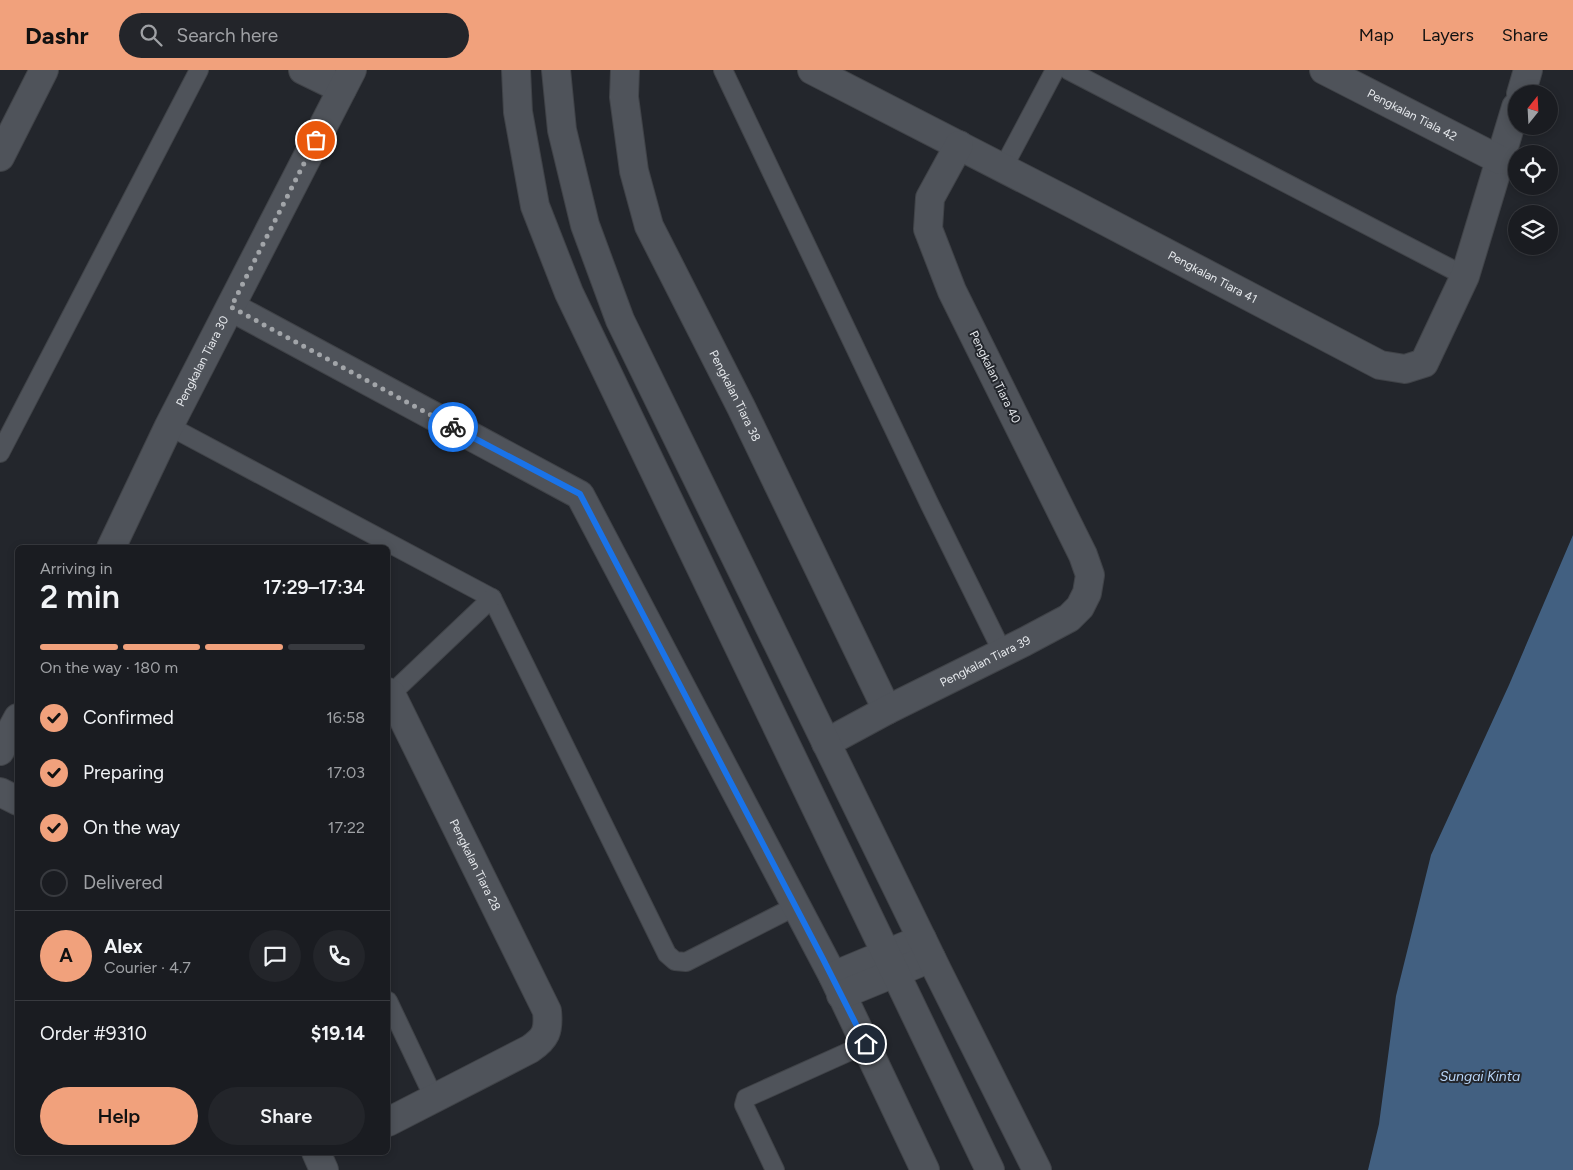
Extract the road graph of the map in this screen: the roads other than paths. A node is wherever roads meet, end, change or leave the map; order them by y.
1 (44, 70) edge
2 (199, 70) edge
3 (303, 70) edge
4 (516, 70) edge
5 (556, 70) edge
6 (625, 70) edge
7 (723, 70) edge
8 (812, 70) edge
9 (1055, 70) edge
10 (1068, 70) edge
11 (1324, 70) edge
12 (1528, 70) edge
13 (347, 80) edge
14 (1523, 85) edge
15 (1508, 134) edge
16 (959, 145) junction
17 (0, 157) edge
18 (1500, 160) junction
19 (1003, 168) junction
20 (1465, 276) junction
21 (231, 307) junction
22 (169, 426) junction
23 (0, 453) edge
24 (112, 545) edge
25 (492, 598) junction
26 (1080, 607) joint
27 (1003, 653) junction
28 (390, 692) edge
29 (390, 695) edge
30 (887, 710) junction
31 (15, 724) edge
32 (826, 743) junction
33 (0, 751) edge
34 (0, 792) edge
35 (15, 800) edge
36 (796, 906) junction
37 (926, 948) junction
38 (891, 964) junction
39 (837, 986) junction
40 (390, 1005) edge
41 (866, 1044) junction
42 (434, 1098) junction
43 (390, 1121) edge
44 (775, 1170) edge
45 (926, 1170) edge
46 (990, 1170) edge
47 (1037, 1170) edge

1 - 17 street
2 - 23 lane
3 - 13 street
4 - 38 street
5 - 32 street
6 - 30 street, Pengkalan Tiara 38
7 - 27 lane
8 - 16 street, Pengkalan Tiara 41
9 - 19 lane
10 - 20 lane
11 - 18 street, Pengkalan Tiala 42
12 - 14 street
13 - 21 street, Pengkalan Tiara 30
15 - 18 street, Pengkalan Tiara 41
16 - 19 street, Pengkalan Tiara 41
16 - 26 street, Pengkalan Tiara 40
18 - 20 street, Pengkalan Tiara 41
19 - 20 street, Pengkalan Tiara 41
21 - 22 street, Pengkalan Tiara 30
21 - 36 street
22 - 24 street, Pengkalan Tiara 30
22 - 25 lane
25 - 28 lane
25 - 36 lane
26 - 27 street, Pengkalan Tiara 39
27 - 30 street, Pengkalan Tiara 39
29 - 42 street, Pengkalan Tiara 28
30 - 32 street, Pengkalan Tiara 39
31 - 33 street
32 - 37 street
34 - 35 street
36 - 39 street
37 - 38 street
37 - 47 street
38 - 39 street
38 - 46 street
39 - 41 street
40 - 42 lane
41 - 44 lane
41 - 45 street
42 - 43 street

